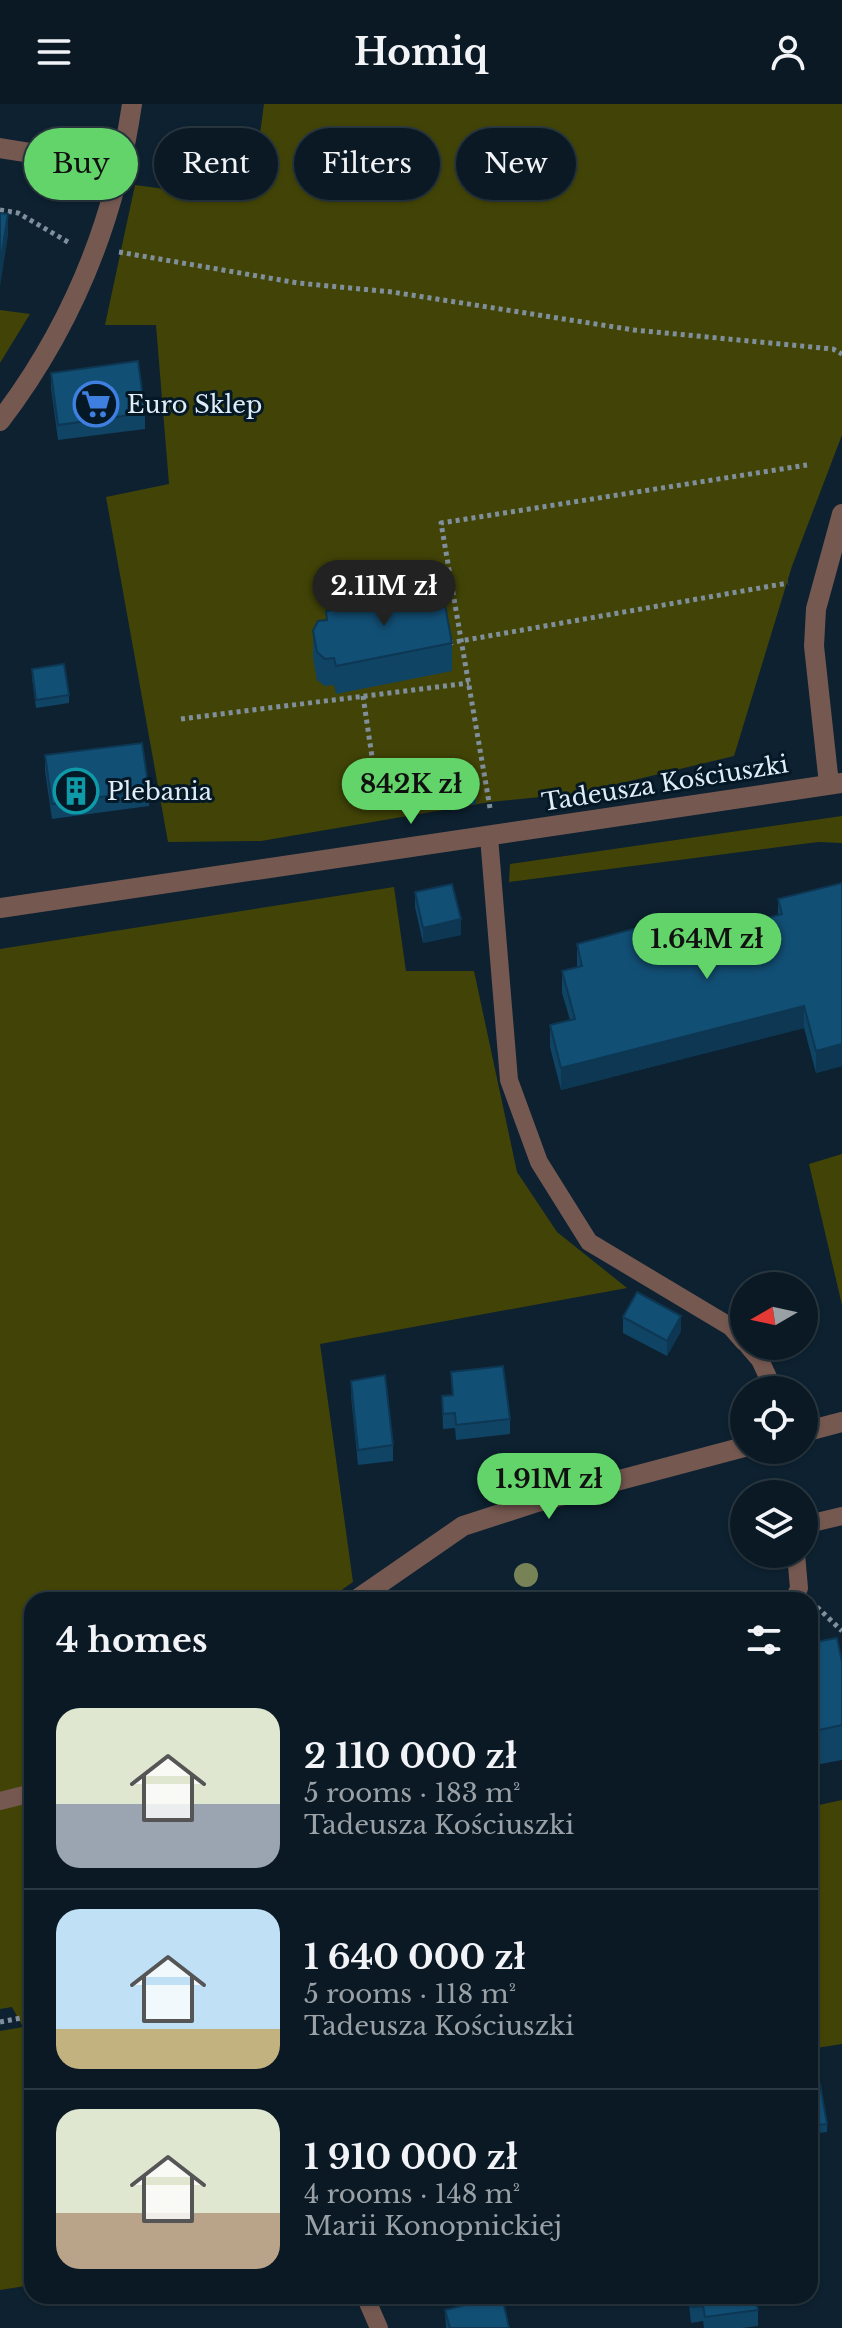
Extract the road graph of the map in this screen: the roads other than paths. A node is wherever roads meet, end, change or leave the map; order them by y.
1 (132, 104) edge
2 (126, 128) edge
3 (0, 148) edge
4 (24, 152) edge
5 (109, 200) edge
6 (0, 421) edge
7 (842, 514) edge
8 (836, 783) edge
9 (489, 837) junction
10 (0, 908) edge
11 (730, 1326) edge
12 (842, 1422) edge
13 (818, 1428) edge
14 (730, 1451) edge
15 (842, 1516) edge
16 (818, 1522) edge
17 (797, 1568) edge
18 (368, 1592) edge
19 (797, 1592) edge
20 (24, 1795) edge
21 (0, 1801) edge
22 (368, 2304) edge
23 (379, 2328) edge

1 - 2 street
3 - 4 street
5 - 6 street
7 - 8 street, Tadeusza Kościuszki
8 - 9 street, Tadeusza Kościuszki
9 - 10 street, Tadeusza Kościuszki
9 - 11 lane
12 - 13 street
14 - 18 street
15 - 16 lane
17 - 19 lane
20 - 21 lane
22 - 23 lane

